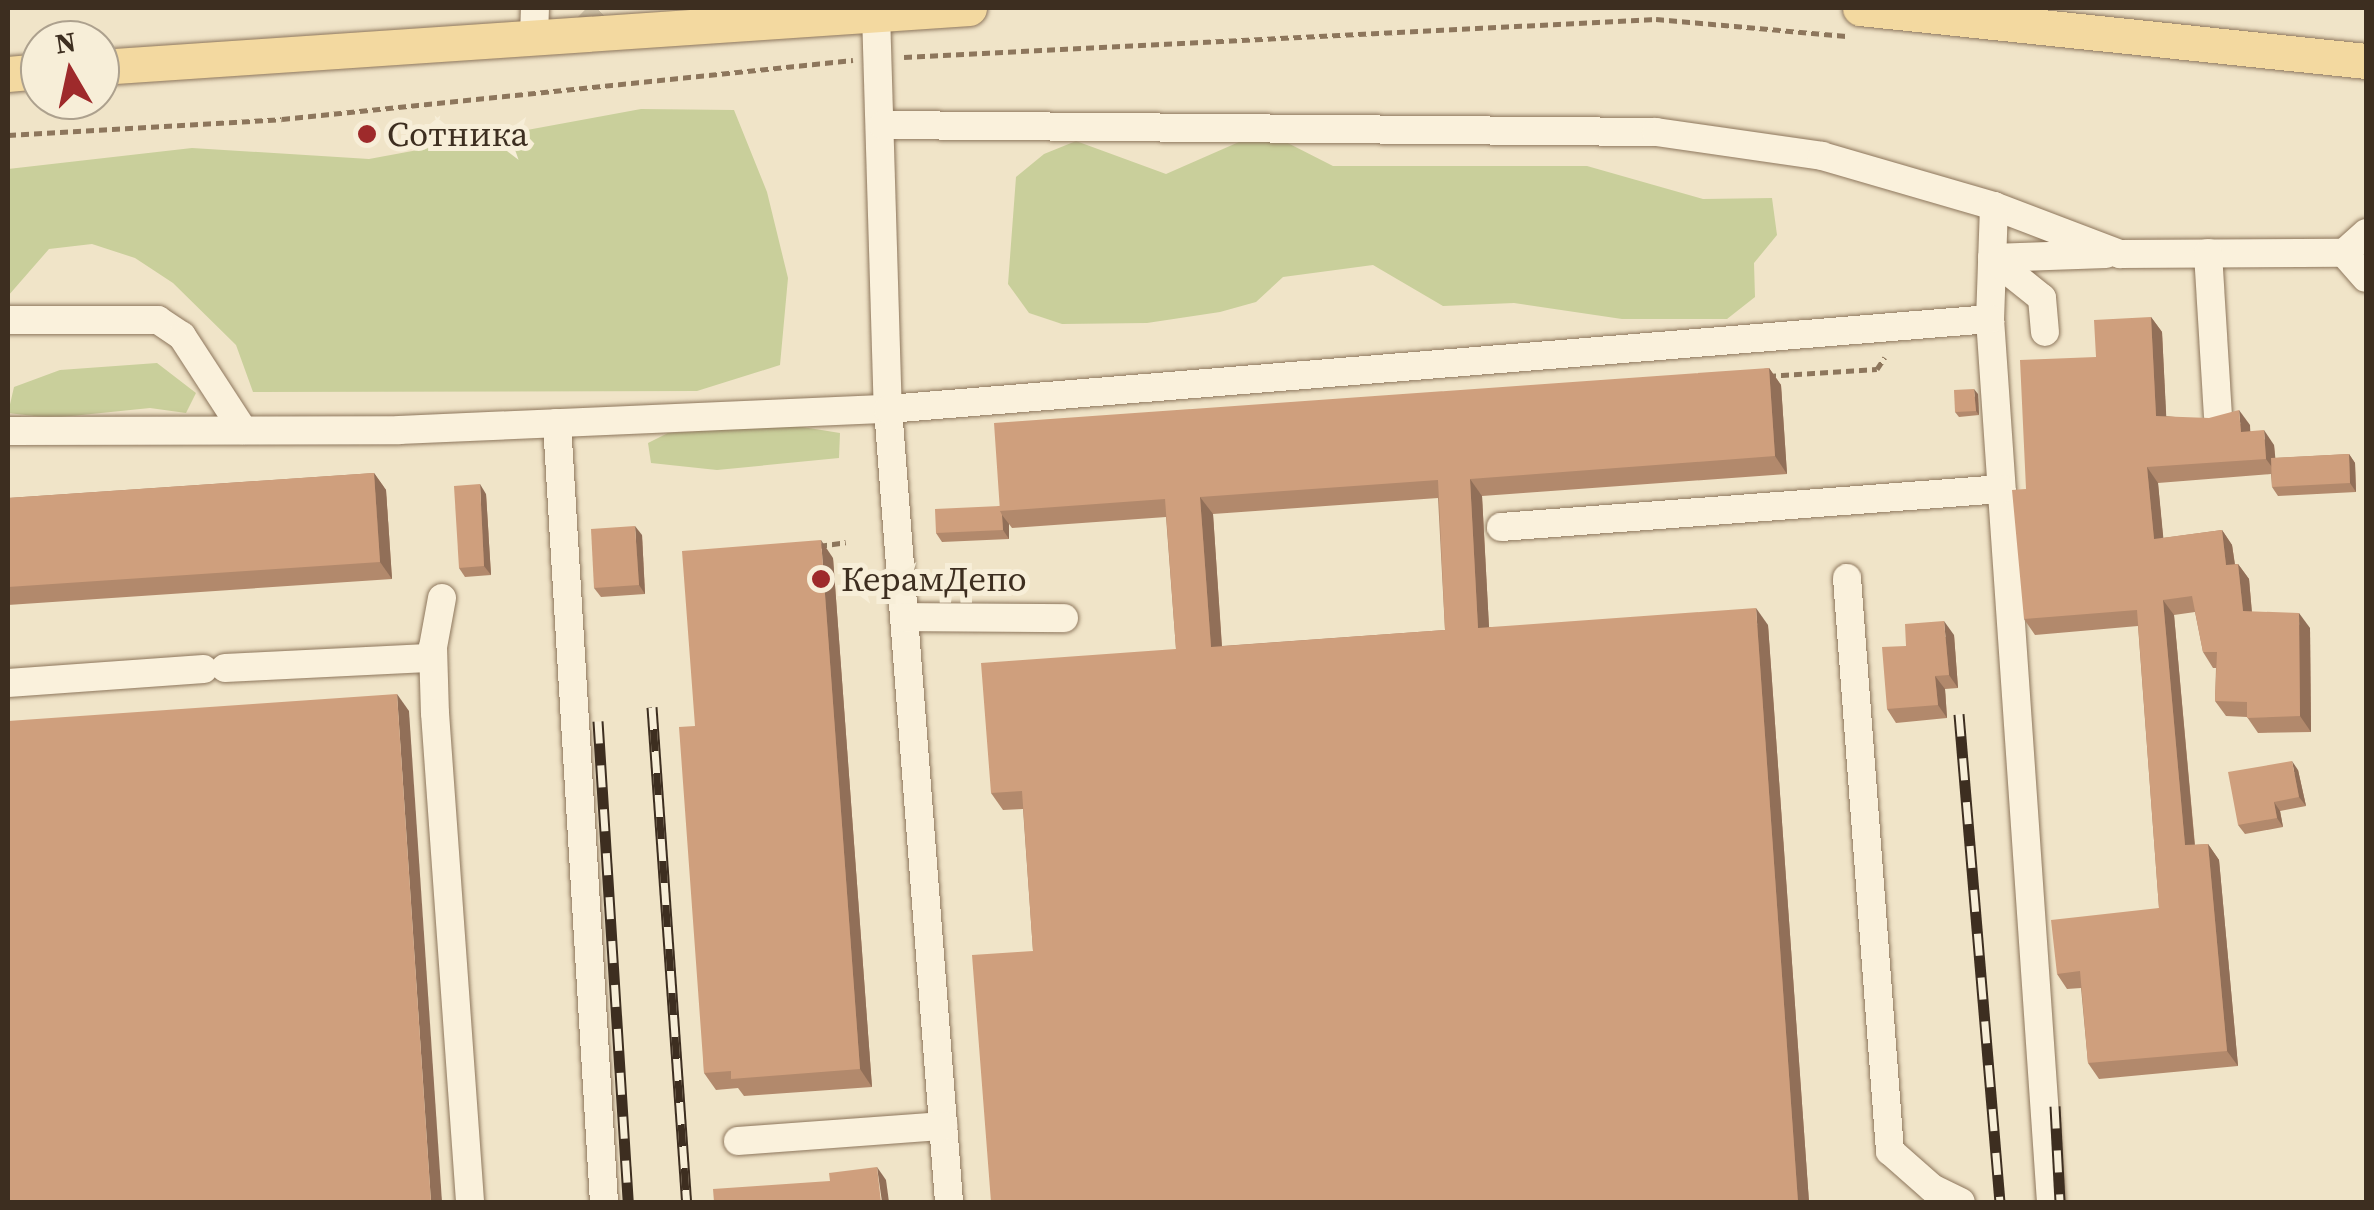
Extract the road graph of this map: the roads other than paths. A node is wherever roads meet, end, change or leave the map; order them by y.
1 (969, 8) edge
2 (876, 13) junction
3 (534, 22) edge
4 (1856, 22) edge
5 (2366, 61) edge
6 (120, 65) edge
7 (884, 125) junction
8 (1994, 206) junction
9 (2366, 233) edge
10 (2344, 252) junction
11 (2208, 253) junction
12 (2120, 254) junction
13 (1992, 258) junction
14 (2366, 278) edge
15 (1990, 319) junction
16 (8, 320) edge
17 (2045, 332) dead end
18 (888, 409) junction
19 (2218, 416) edge
20 (557, 423) junction
21 (243, 430) junction
22 (8, 431) edge
23 (2002, 490) junction
24 (1501, 527) dead end
25 (1847, 578) dead end
26 (442, 598) dead end
27 (904, 616) junction
28 (1064, 618) dead end
29 (433, 658) junction
30 (8, 683) edge
31 (943, 1126) junction
32 (738, 1141) dead end
33 (470, 1202) edge
34 (604, 1202) edge
35 (949, 1202) edge
36 (1961, 1202) edge
37 (2051, 1202) edge

1 - 2 main road
2 - 3 main road
2 - 7 lane
3 - 6 main road
4 - 5 main road
7 - 8 lane
7 - 18 lane
8 - 12 lane
8 - 13 lane
9 - 10 lane
10 - 11 lane
10 - 14 lane
11 - 12 lane
11 - 19 lane
12 - 13 lane
13 - 15 lane
13 - 17 lane
15 - 18 lane
15 - 23 lane
16 - 21 lane
18 - 20 lane
18 - 27 lane
20 - 21 lane
20 - 34 lane
21 - 22 lane
23 - 24 lane
23 - 37 lane
25 - 36 lane
26 - 29 lane
27 - 28 lane
27 - 31 lane
29 - 30 lane
29 - 33 lane
31 - 32 lane
31 - 35 lane

